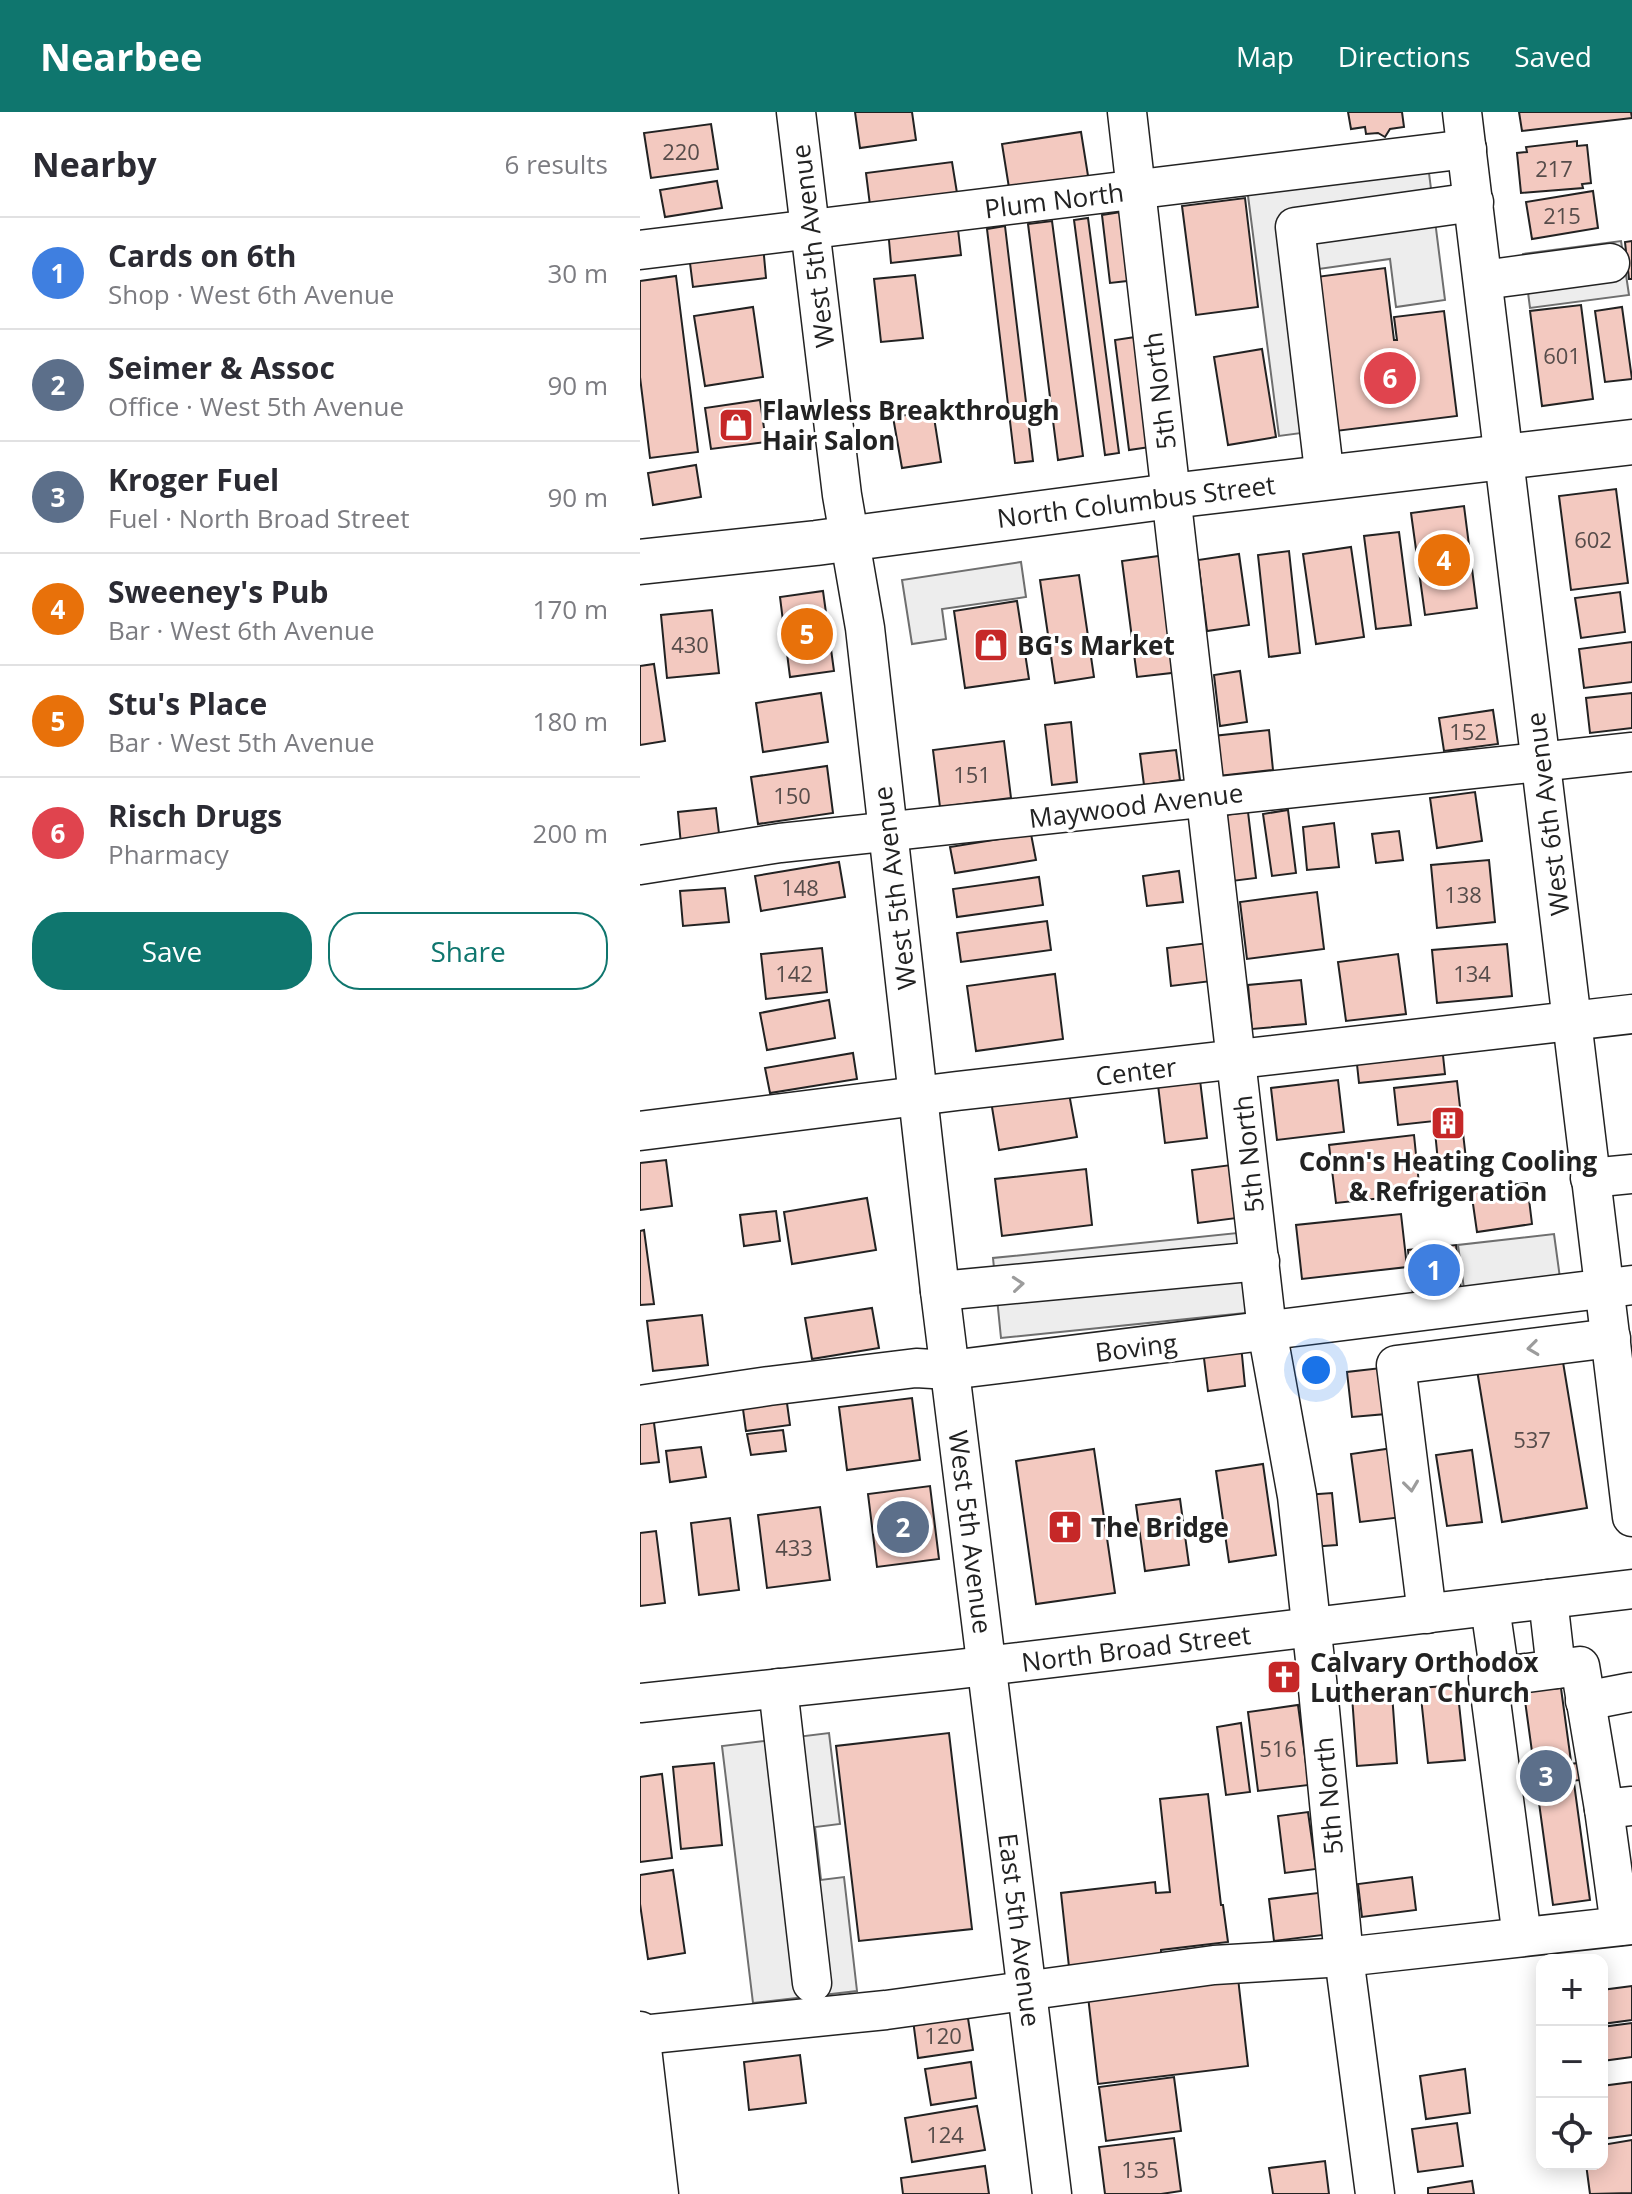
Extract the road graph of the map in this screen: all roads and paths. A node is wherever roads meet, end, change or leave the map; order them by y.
1 (796, 112) edge
2 (1127, 112) edge
3 (1462, 112) edge
4 (1467, 149) junction
5 (1287, 173) junction
6 (1136, 190) junction
7 (1474, 202) junction
8 (1295, 227) junction
9 (809, 230) junction
10 (640, 250) edge
11 (1610, 263) dead end
12 (1483, 280) junction
13 (1632, 442) edge
14 (1505, 458) junction
15 (1325, 479) junction
16 (1171, 496) junction
17 (851, 538) junction
18 (640, 562) edge
19 (1632, 752) edge
20 (1541, 761) junction
21 (1207, 795) junction
22 (887, 832) junction
23 (640, 865) edge
24 (1632, 1014) edge
25 (1572, 1021) junction
26 (1238, 1059) junction
27 (920, 1097) junction
28 (640, 1131) edge
29 (1632, 1174) edge
30 (1590, 1178) junction
31 (1260, 1261) junction
32 (1618, 1287) edge
33 (940, 1291) junction
34 (1267, 1330) junction
35 (1619, 1358) edge
36 (950, 1370) junction
37 (640, 1405) edge
38 (1629, 1463) edge
39 (1632, 1517) edge
40 (1632, 1589) edge
41 (1548, 1599) junction
42 (1490, 1607) junction
43 (1427, 1614) junction
44 (1311, 1627) junction
45 (988, 1666) junction
46 (1556, 1669) junction
47 (1500, 1676) junction
48 (778, 1688) junction
49 (1632, 1692) edge
50 (1585, 1701) junction
51 (640, 1703) edge
52 (1618, 1808) edge
53 (1626, 1925) edge
54 (1522, 1937) junction
55 (1344, 1957) junction
56 (812, 1983) dead end
57 (1029, 1992) junction
58 (640, 2033) edge
59 (659, 2194) edge
60 (1052, 2194) edge
61 (1375, 2194) edge

1 - 9 street, West 5th Avenue
2 - 6 street, 5th North
3 - 4 street, West 6th Avenue
4 - 5 street, Plum North
4 - 7 street, West 6th Avenue
5 - 6 street, Plum North
5 - 8 street
6 - 9 street, Plum North
6 - 16 street, 5th North
7 - 8 street
7 - 12 street, West 6th Avenue
8 - 15 street
9 - 10 street, Plum North
9 - 17 street, West 5th Avenue
11 - 12 street
12 - 14 street, West 6th Avenue
13 - 14 main road, North Columbus Street
14 - 15 main road, North Columbus Street
14 - 20 street, West 6th Avenue
15 - 16 main road, North Columbus Street
16 - 17 main road, North Columbus Street
16 - 21 street, 5th North
17 - 18 main road, North Columbus Street
17 - 22 street, West 5th Avenue
19 - 20 street, Maywood Avenue
20 - 21 street, Maywood Avenue
20 - 25 street, West 6th Avenue
21 - 22 street, Maywood Avenue
21 - 26 street, 5th North
22 - 23 street, Maywood Avenue
22 - 27 street, West 5th Avenue
24 - 25 street, Center
25 - 26 street, Center
25 - 30 street, West 6th Avenue
26 - 27 street, Center
26 - 31 street, 5th North
27 - 28 street, Center
27 - 33 street, West 5th Avenue
29 - 30 street
30 - 32 street, West 6th Avenue
33 -> 31 street
31 - 34 street, 5th North
32 - 34 street, Boving
32 - 35 street, West 6th Avenue
33 - 36 street, West 5th Avenue
34 - 36 street, Boving
34 - 44 street, 5th North
35 - 38 street, West 6th Avenue
35 -> 43 street
36 - 37 street, Boving
36 - 45 street, West 5th Avenue
38 - 39 street, West 6th Avenue
40 - 41 street, North Broad Street
41 - 42 street, North Broad Street
41 - 46 street
42 - 43 street, North Broad Street
42 - 47 street
43 - 44 street, North Broad Street
44 - 45 street, North Broad Street
44 - 55 street, 5th North
45 - 48 street, North Broad Street
45 - 57 street, East 5th Avenue
46 - 47 street
46 - 50 street
47 - 54 street
48 - 51 street, North Broad Street
48 - 56 street
49 - 50 street
50 - 52 street
52 - 53 street
53 - 54 street
54 - 55 street
55 - 57 street
55 - 61 street, 5th North
57 - 58 street
57 - 60 street, East 5th Avenue
58 - 59 street

